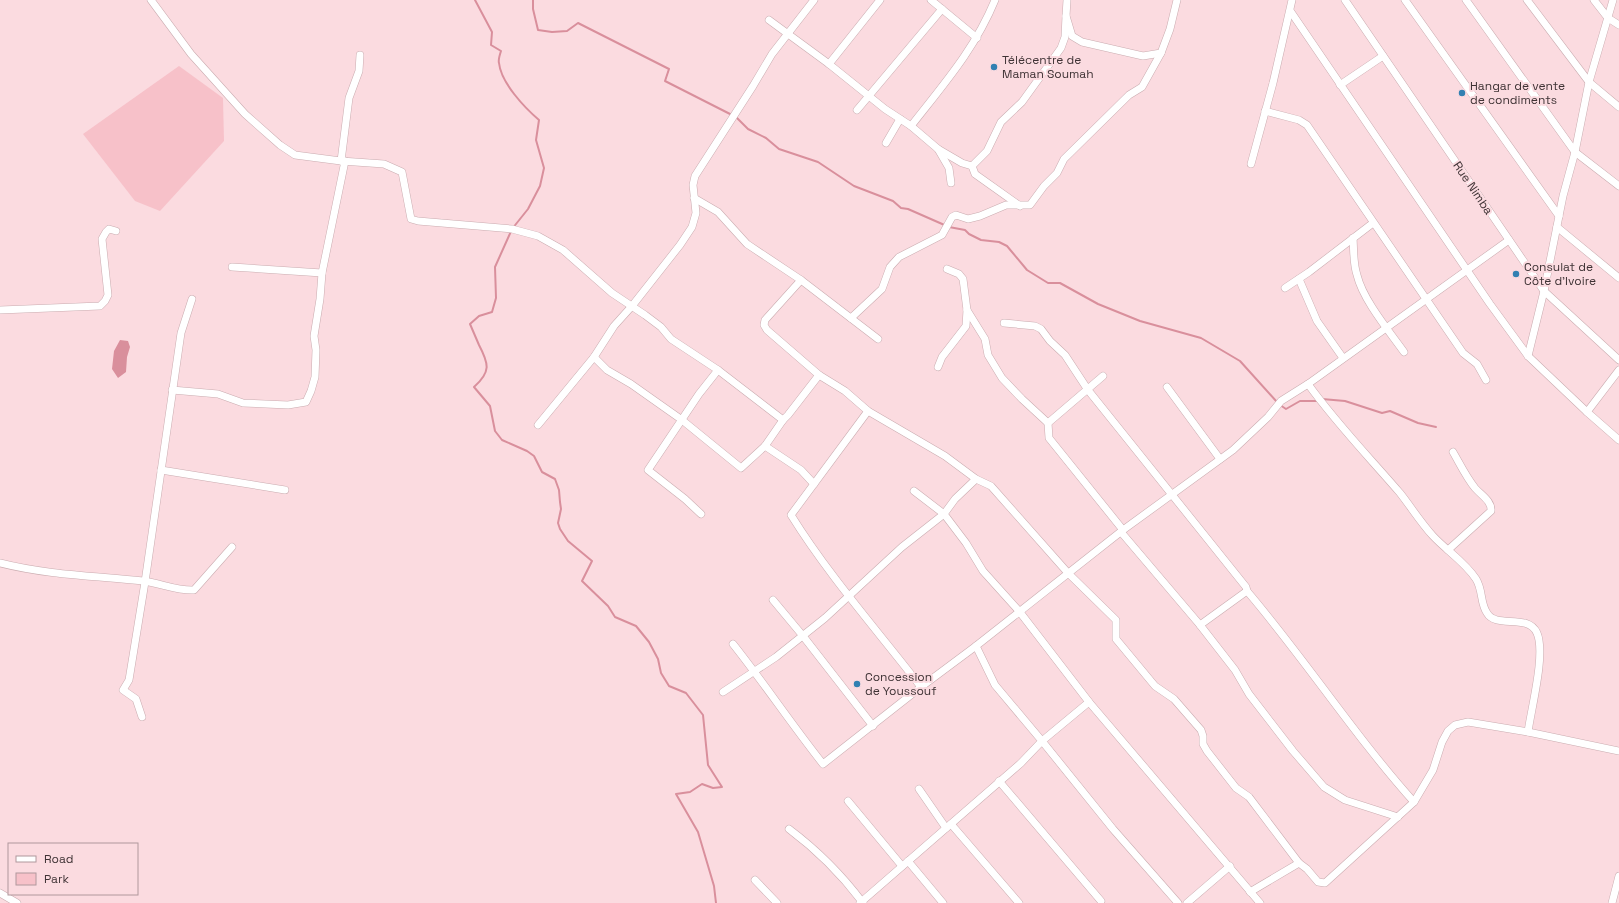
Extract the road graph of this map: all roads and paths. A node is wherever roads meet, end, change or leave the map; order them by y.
1 (151, 0) edge
2 (814, 0) edge
3 (880, 0) edge
4 (931, 0) edge
5 (995, 0) edge
6 (1067, 0) edge
7 (1177, 0) edge
8 (1292, 0) edge
9 (1346, 0) edge
10 (1405, 0) edge
11 (1466, 0) edge
12 (1594, 0) edge
13 (1613, 0) edge
14 (1530, 2) edge
15 (942, 9) junction
16 (1290, 12) junction
17 (1066, 16) junction
18 (1608, 18) junction
19 (769, 20) dead end
20 (1619, 25) edge
21 (787, 34) junction
22 (977, 38) junction
23 (1161, 52) junction
24 (360, 55) dead end
25 (1383, 56) junction
26 (829, 64) junction
27 (1589, 82) junction
28 (1340, 85) junction
29 (869, 97) junction
30 (1619, 108) edge
31 (858, 110) dead end
32 (1265, 111) junction
33 (900, 120) junction
34 (911, 126) junction
35 (886, 143) dead end
36 (938, 149) junction
37 (1575, 152) junction
38 (343, 161) junction
39 (1251, 164) dead end
40 (972, 166) junction
41 (951, 183) dead end
42 (1619, 186) edge
43 (694, 198) junction
44 (1020, 206) junction
45 (1559, 216) junction
46 (1373, 223) junction
47 (1557, 227) junction
48 (116, 231) dead end
49 (1353, 238) junction
50 (1509, 240) junction
51 (232, 267) dead end
52 (947, 269) dead end
53 (1467, 269) junction
54 (322, 273) junction
55 (1299, 278) junction
56 (1619, 278) edge
57 (801, 280) junction
58 (1285, 288) dead end
59 (1544, 291) junction
60 (192, 299) dead end
61 (1425, 299) junction
62 (632, 306) junction
63 (0, 310) edge
64 (967, 310) junction
65 (851, 318) junction
66 (1004, 323) dead end
67 (1386, 327) junction
68 (878, 339) dead end
69 (1404, 352) dead end
70 (1528, 356) junction
71 (594, 358) junction
72 (1343, 358) junction
73 (1619, 360) edge
74 (938, 367) dead end
75 (718, 370) junction
76 (1619, 370) edge
77 (819, 375) junction
78 (1103, 376) dead end
79 (1486, 380) dead end
80 (1308, 384) junction
81 (1167, 387) dead end
82 (172, 390) junction
83 (1088, 390) junction
84 (868, 411) junction
85 (1587, 412) junction
86 (682, 420) junction
87 (783, 420) junction
88 (1048, 422) junction
89 (538, 425) dead end
90 (1619, 440) edge
91 (765, 446) junction
92 (1453, 452) dead end
93 (1220, 459) junction
94 (161, 470) junction
95 (976, 479) junction
96 (814, 484) junction
97 (285, 490) dead end
98 (914, 491) dead end
99 (1172, 493) junction
100 (701, 514) dead end
101 (944, 514) junction
102 (1122, 531) junction
103 (232, 547) dead end
104 (1448, 550) junction
105 (0, 563) edge
106 (1068, 574) junction
107 (145, 582) junction
108 (1247, 590) junction
109 (850, 596) junction
110 (773, 600) dead end
111 (1019, 611) junction
112 (1200, 625) junction
113 (803, 636) junction
114 (733, 644) dead end
115 (976, 646) junction
116 (755, 671) junction
117 (921, 687) junction
118 (723, 692) dead end
119 (1089, 702) junction
120 (142, 717) dead end
121 (873, 726) junction
122 (1528, 732) junction
123 (1042, 742) junction
124 (1619, 751) edge
125 (999, 781) junction
126 (918, 789) dead end
127 (848, 801) dead end
128 (1414, 802) junction
129 (1398, 817) junction
130 (949, 826) junction
131 (789, 830) dead end
132 (1299, 863) junction
133 (905, 864) junction
134 (1230, 866) junction
135 (1619, 876) edge
136 (755, 880) dead end
137 (1250, 892) junction
138 (0, 893) edge
139 (1101, 902) dead end
140 (17, 903) edge
141 (777, 903) edge
142 (862, 903) edge
143 (943, 903) edge
144 (1019, 903) edge
145 (1178, 903) edge
146 (1187, 903) edge
147 (1260, 903) edge
148 (1612, 903) edge

1 - 38 street
2 - 21 street
3 - 26 street
4 - 15 street
5 - 22 street
6 - 17 street
7 - 23 street
8 - 16 street
9 - 25 street, Rue Nimba
10 - 45 street
11 - 37 street
12 - 18 street
13 - 18 street
14 - 27 street
15 - 22 street
15 - 29 street
16 - 28 street
16 - 32 street
17 - 23 street
17 - 40 street
18 - 20 street
18 - 27 street
19 - 21 street
21 - 26 street
21 - 43 street
22 - 34 street
23 - 44 street
24 - 38 street
25 - 28 street
25 - 50 street, Rue Nimba
26 - 29 street
27 - 30 street
27 - 37 street
28 - 53 street
29 - 31 street
29 - 33 street
32 - 39 street
32 - 46 street
33 - 34 street
33 - 35 street
34 - 36 street
36 - 40 street
36 - 41 street
37 - 42 street
37 - 45 street
38 - 54 street
38 - 62 street
40 - 44 street
43 - 57 street
43 - 62 street
44 - 65 street
45 - 47 street
46 - 49 street
46 - 61 street
47 - 56 street
47 - 59 street
48 - 63 street
49 - 55 street
49 - 67 street
50 - 53 street
50 - 59 street, Rue Nimba
51 - 54 street
52 - 64 street
53 - 61 street
53 - 70 street
54 - 82 street
55 - 58 street
55 - 72 street
57 - 65 street
57 - 77 street
59 - 70 street
59 - 73 street, Rue Nimba
60 - 82 street
61 - 67 street
61 - 79 street
62 - 71 street
62 - 75 street
64 - 74 street
64 - 88 street
65 - 68 street
66 - 83 street
67 - 69 street
67 - 72 street
70 - 85 street
71 - 86 street
71 - 89 street
72 - 80 street
75 - 86 street
75 - 87 street
76 - 85 street
77 - 84 street
77 - 87 street
78 - 83 street
80 - 93 street
80 - 104 street
81 - 93 street
82 - 94 street
83 - 88 street
83 - 99 street
84 - 95 street
84 - 96 street
85 - 90 street
86 - 91 street
86 - 100 street
87 - 91 street
88 - 102 street
91 - 96 street
92 - 104 street
93 - 99 street
94 - 97 street
94 - 107 street
95 - 101 street
95 - 106 street
96 - 109 street
98 - 101 street
99 - 102 street
99 - 108 street
101 - 109 street
101 - 111 street
102 - 106 street
102 - 112 street
103 - 107 street
104 - 122 street
105 - 107 street
106 - 111 street
106 - 132 street
107 - 120 street
108 - 112 street
108 - 128 street
109 - 113 street
109 - 117 street
110 - 113 street
111 - 115 street
111 - 119 street
112 - 129 street
113 - 116 street
113 - 121 street
114 - 116 street
115 - 117 street
115 - 123 street
116 - 118 street
116 - 121 street
117 - 121 street
119 - 123 street
119 - 134 street
122 - 124 street
122 - 128 street
123 - 125 street
123 - 145 street
125 - 130 street
125 - 139 street
126 - 130 street
127 - 133 street
128 - 129 street
129 - 132 street
130 - 133 street
130 - 144 street
131 - 142 street
132 - 137 street
133 - 142 street
133 - 143 street
134 - 137 street
134 - 146 street
135 - 148 street
136 - 141 street
137 - 147 street
138 - 140 street

